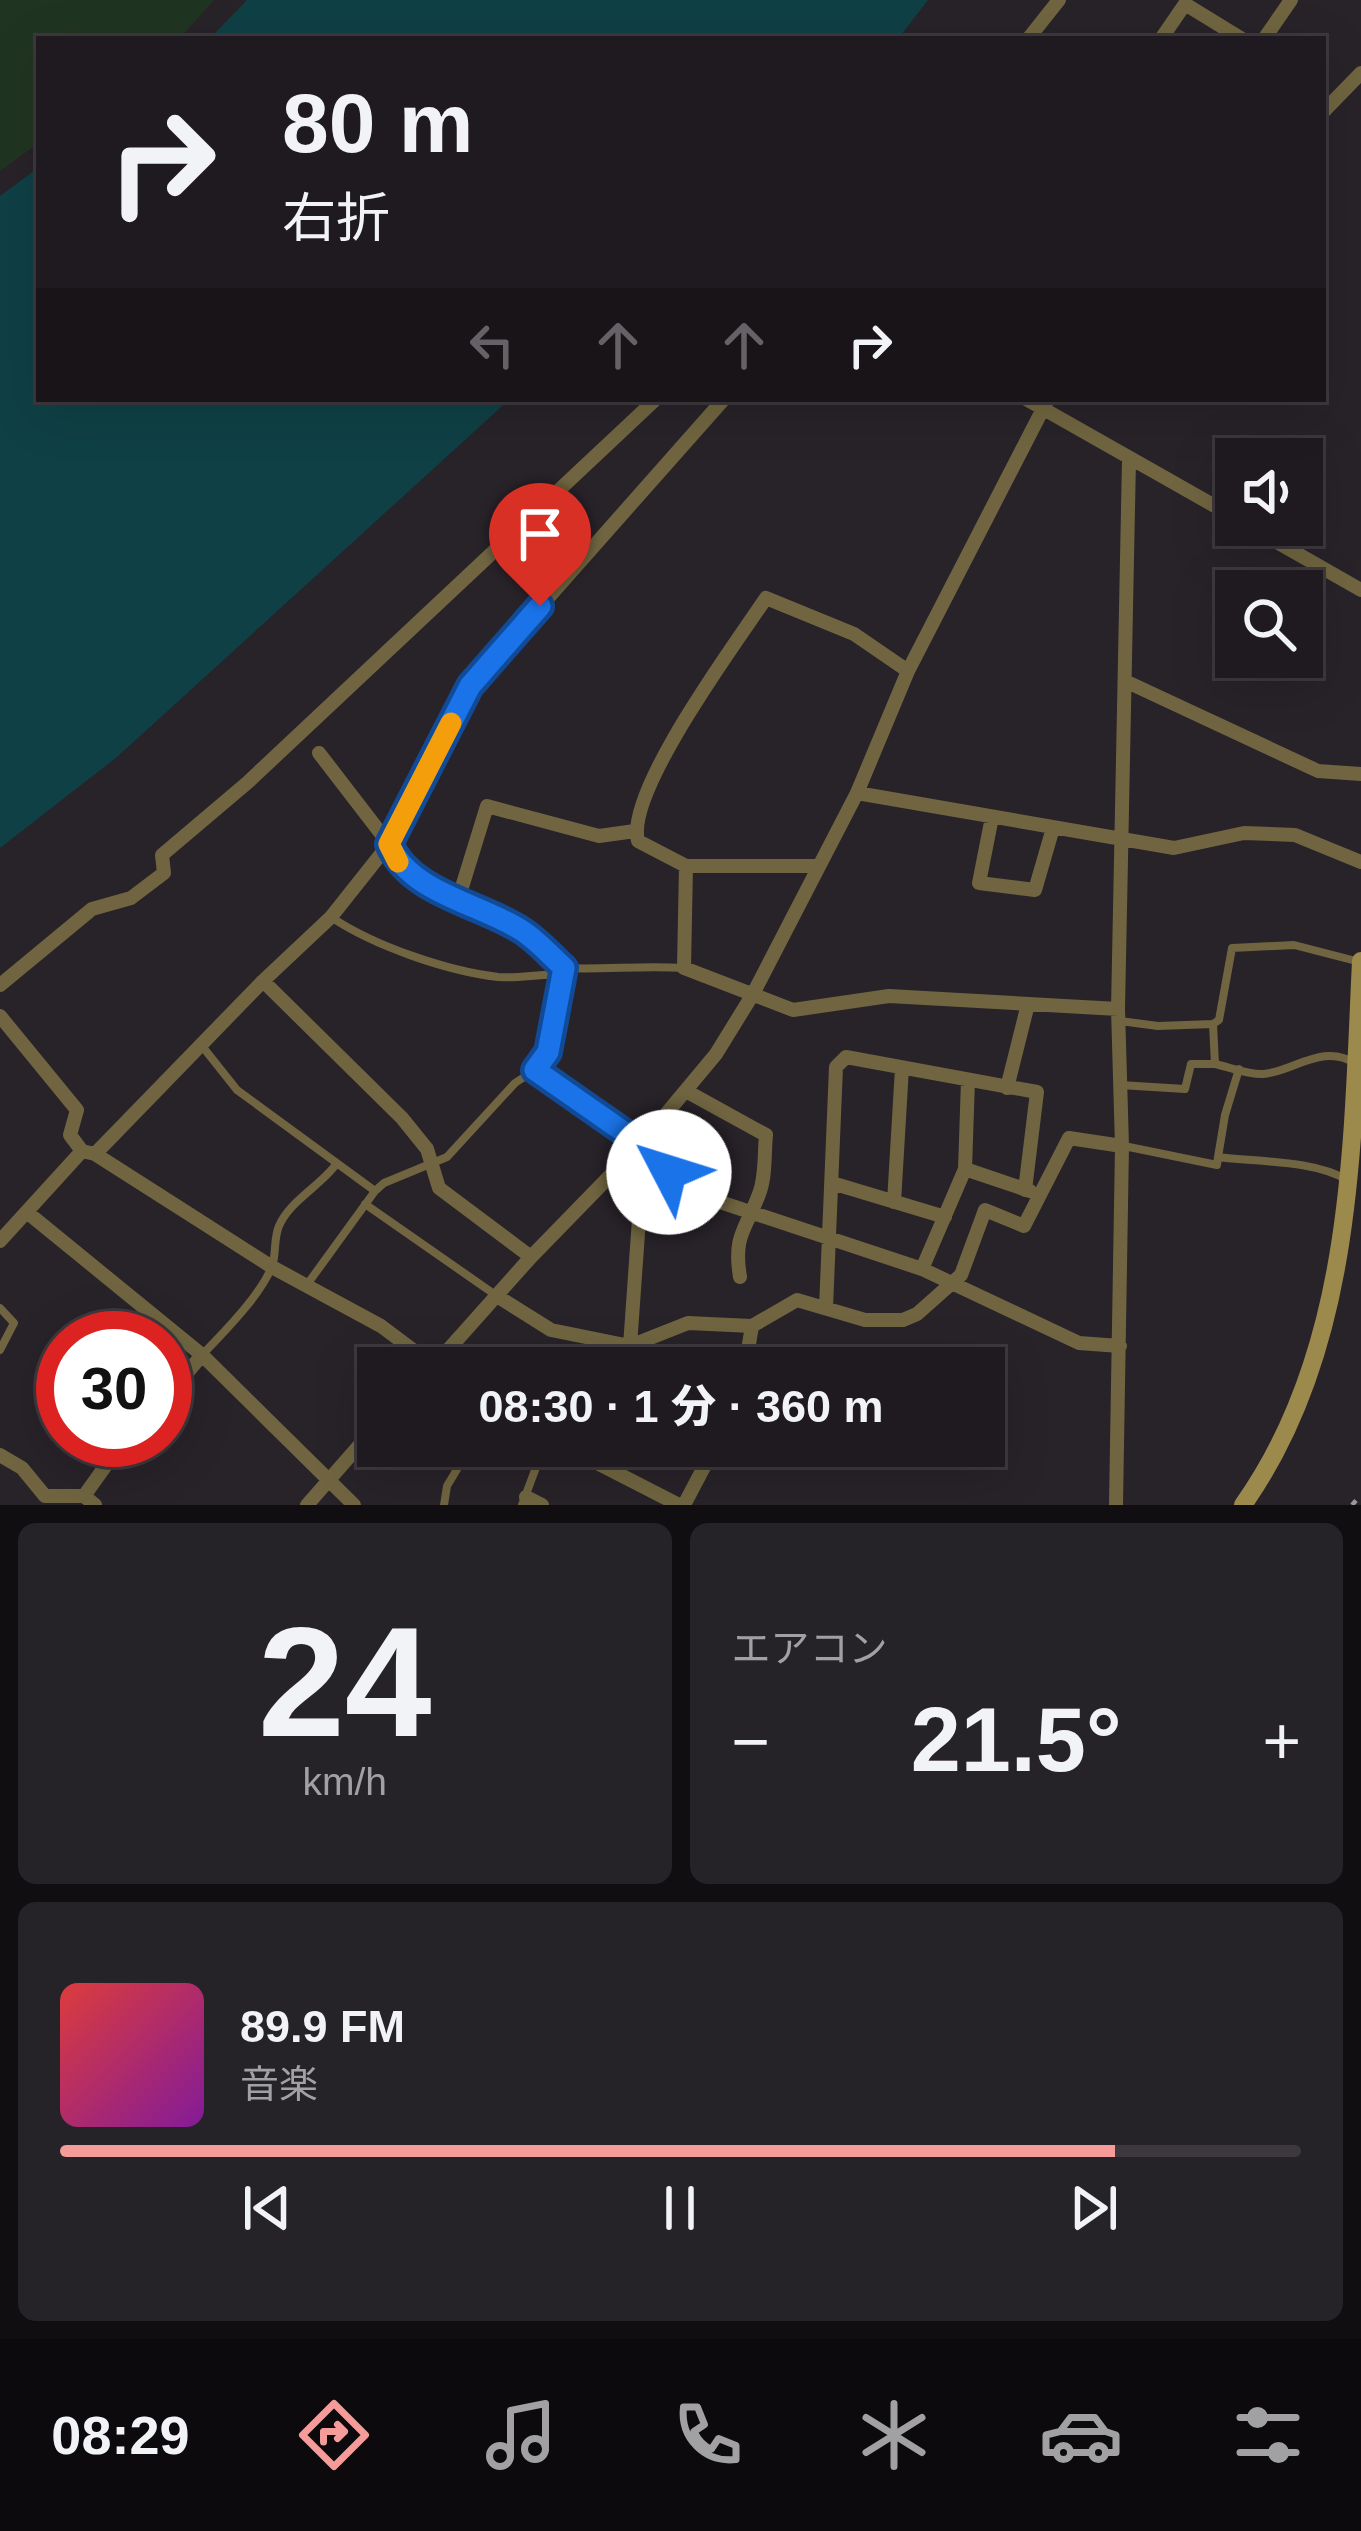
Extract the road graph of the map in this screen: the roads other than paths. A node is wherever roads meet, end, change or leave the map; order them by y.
1 (1291, 0) edge
2 (1057, 1) edge
3 (1030, 36) edge
4 (1163, 36) edge
5 (1237, 36) edge
6 (1266, 36) edge
7 (1361, 73) edge
8 (1326, 109) edge
9 (653, 402) edge
10 (721, 402) edge
11 (1044, 403) edge
12 (1129, 459) junction
13 (1215, 506) edge
14 (1284, 546) edge
15 (1361, 590) edge
16 (908, 671) junction
17 (1125, 681) junction
18 (319, 753) dead end
19 (1361, 773) edge
20 (857, 793) junction
21 (992, 818) junction
22 (1053, 828) junction
23 (635, 831) junction
24 (1122, 841) junction
25 (389, 844) junction
26 (1361, 862) edge
27 (686, 866) junction
28 (819, 866) junction
29 (458, 900) junction
30 (332, 917) junction
31 (1361, 962) edge
32 (684, 968) junction
33 (564, 971) junction
34 (263, 981) junction
35 (0, 986) edge
36 (753, 994) junction
37 (1028, 1004) junction
38 (1118, 1015) junction
39 (0, 1016) edge
40 (1213, 1024) junction
41 (1359, 1029) edge
42 (200, 1045) junction
43 (1215, 1064) junction
44 (1359, 1065) edge
45 (902, 1068) junction
46 (1239, 1069) junction
47 (535, 1070) junction
48 (968, 1080) junction
49 (1118, 1085) junction
50 (1007, 1088) junction
51 (686, 1091) junction
52 (641, 1144) junction
53 (1122, 1146) junction
54 (88, 1153) junction
55 (1218, 1157) junction
56 (337, 1163) junction
57 (431, 1164) junction
58 (965, 1169) junction
59 (669, 1172) junction
60 (1347, 1180) junction
61 (832, 1183) junction
62 (375, 1191) junction
63 (1033, 1192) junction
64 (894, 1202) junction
65 (364, 1204) junction
66 (750, 1212) junction
67 (28, 1213) junction
68 (1353, 1213) edge
69 (945, 1216) junction
70 (0, 1240) edge
71 (830, 1240) junction
72 (531, 1257) junction
73 (272, 1267) junction
74 (922, 1270) junction
75 (740, 1277) dead end
76 (951, 1282) junction
77 (306, 1286) junction
78 (497, 1296) junction
79 (826, 1308) junction
80 (0, 1309) edge
81 (752, 1326) junction
82 (630, 1346) junction
83 (1120, 1346) junction
84 (408, 1347) edge
85 (452, 1347) edge
86 (748, 1347) edge
87 (0, 1350) edge
88 (202, 1355) junction
89 (192, 1367) edge
90 (357, 1448) edge
91 (0, 1455) edge
92 (109, 1467) edge
93 (458, 1467) edge
94 (536, 1467) edge
95 (606, 1467) edge
96 (704, 1467) edge
97 (328, 1482) junction
98 (42, 1500) edge
99 (89, 1501) edge
100 (524, 1501) edge
101 (448, 1504) edge
102 (308, 1505) edge
103 (354, 1505) edge
104 (542, 1505) edge
105 (681, 1505) edge
106 (1116, 1505) edge
107 (1243, 1505) edge

1 - 6 street
2 - 3 street
4 - 5 street
7 - 8 street
9 - 35 street
10 - 25 street
11 - 12 street
11 - 16 street
12 - 13 street
12 - 17 street
14 - 15 street
16 - 20 street
16 - 23 street
17 - 19 street
17 - 24 street
18 - 25 street
20 - 21 street
20 - 28 street
21 - 22 street
21 - 22 street
22 - 24 street
23 - 27 street
23 - 29 street
24 - 26 street
24 - 38 street
25 - 29 street
25 - 30 street
27 - 28 street
27 - 32 street
28 - 36 street
29 - 33 street
30 - 33 lane
30 - 34 street
31 - 40 lane
31 - 41 main road
32 - 33 lane
32 - 36 street
33 - 47 lane
34 - 42 street
34 - 57 street
36 - 37 street
36 - 51 street
37 - 38 street
37 - 50 street
38 - 40 lane
38 - 49 street
39 - 54 street
40 - 43 lane
41 - 44 main road
42 - 54 street
42 - 56 lane
43 - 46 lane
43 - 49 lane
44 - 46 lane
44 - 60 main road
45 - 48 street
45 - 61 street
45 - 64 street
46 - 55 lane
47 - 52 lane
47 - 57 lane
48 - 50 street
48 - 58 street
49 - 53 street
50 - 63 street
51 - 52 street
51 - 66 street
52 - 59 street
52 - 72 street
53 - 55 lane
53 - 63 street
53 - 83 street
54 - 67 street
54 - 73 street
55 - 60 lane
56 - 62 lane
56 - 73 lane
57 - 62 lane
57 - 72 street
58 - 63 street
58 - 69 street
59 - 66 street
59 - 82 street
60 - 68 main road
61 - 64 street
61 - 71 street
62 - 65 lane
63 - 76 street
64 - 69 street
65 - 77 lane
65 - 78 lane
66 - 71 street
66 - 75 street
67 - 70 street
67 - 88 street
68 - 107 main road
69 - 74 street
71 - 74 street
71 - 79 street
72 - 78 street
73 - 77 street
73 - 88 lane
74 - 76 street
76 - 79 street
76 - 83 street
77 - 84 street
78 - 82 street
78 - 85 street
79 - 81 street
80 - 87 lane
81 - 82 street
81 - 86 street
83 - 106 street
88 - 89 street
88 - 97 street
90 - 97 street
91 - 98 street
92 - 99 street
93 - 101 lane
94 - 100 lane
95 - 105 street
96 - 105 street
97 - 102 street
97 - 103 street
98 - 99 street
100 - 104 street

